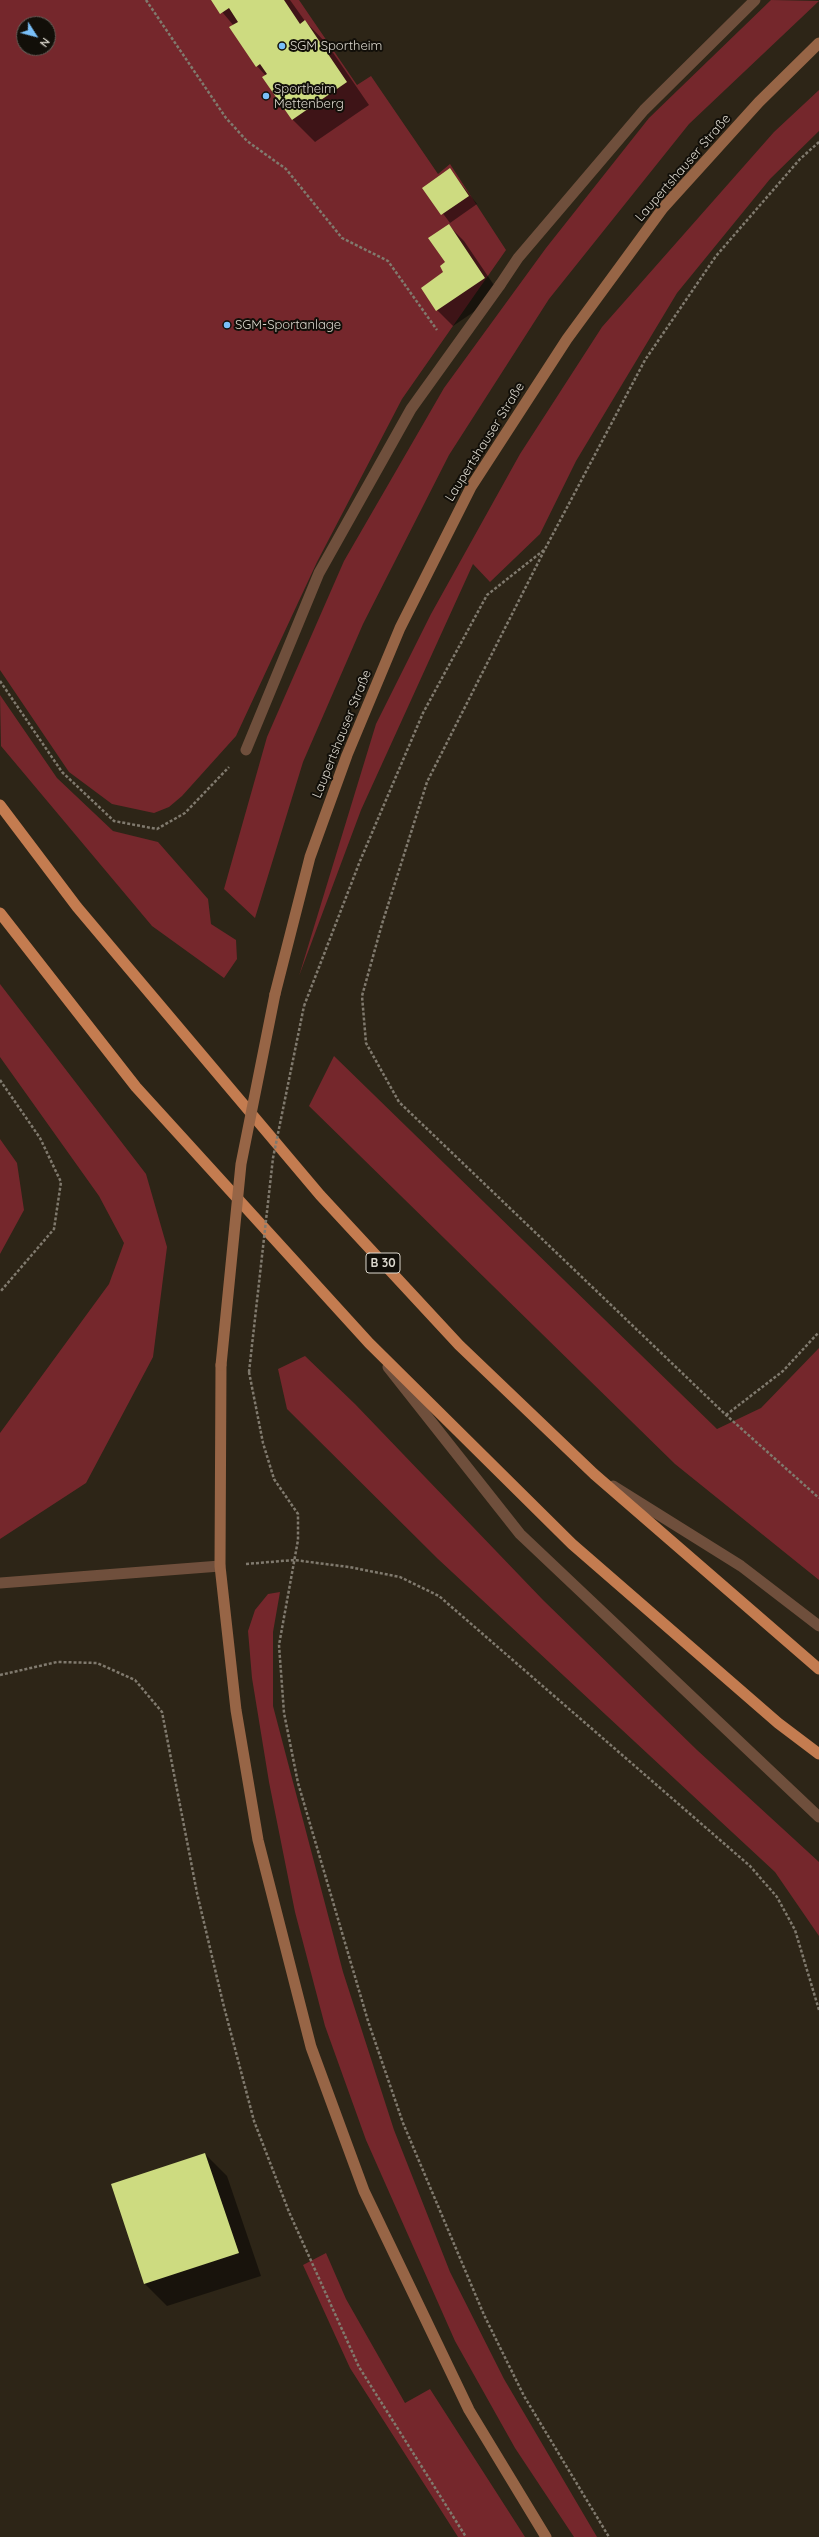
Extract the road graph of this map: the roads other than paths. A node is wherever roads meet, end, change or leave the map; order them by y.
1 (755, 0) edge
2 (819, 43) edge
3 (246, 750) road end
4 (0, 805) edge
5 (0, 913) edge
6 (369, 1343) junction
7 (594, 1474) junction
8 (220, 1566) junction
9 (0, 1583) edge
10 (819, 1626) edge
11 (819, 1669) edge
12 (819, 1754) edge
13 (819, 1817) edge
14 (546, 2537) edge

1 - 3 street
2 - 8 main road, Laupertshauser Straße, bridge
4 - 7 highway, B 30
5 - 6 highway
6 - 12 highway
6 - 13 street
7 - 10 street
7 - 11 highway, B 30
8 - 9 street
8 - 14 main road, Laupertshauser Straße

